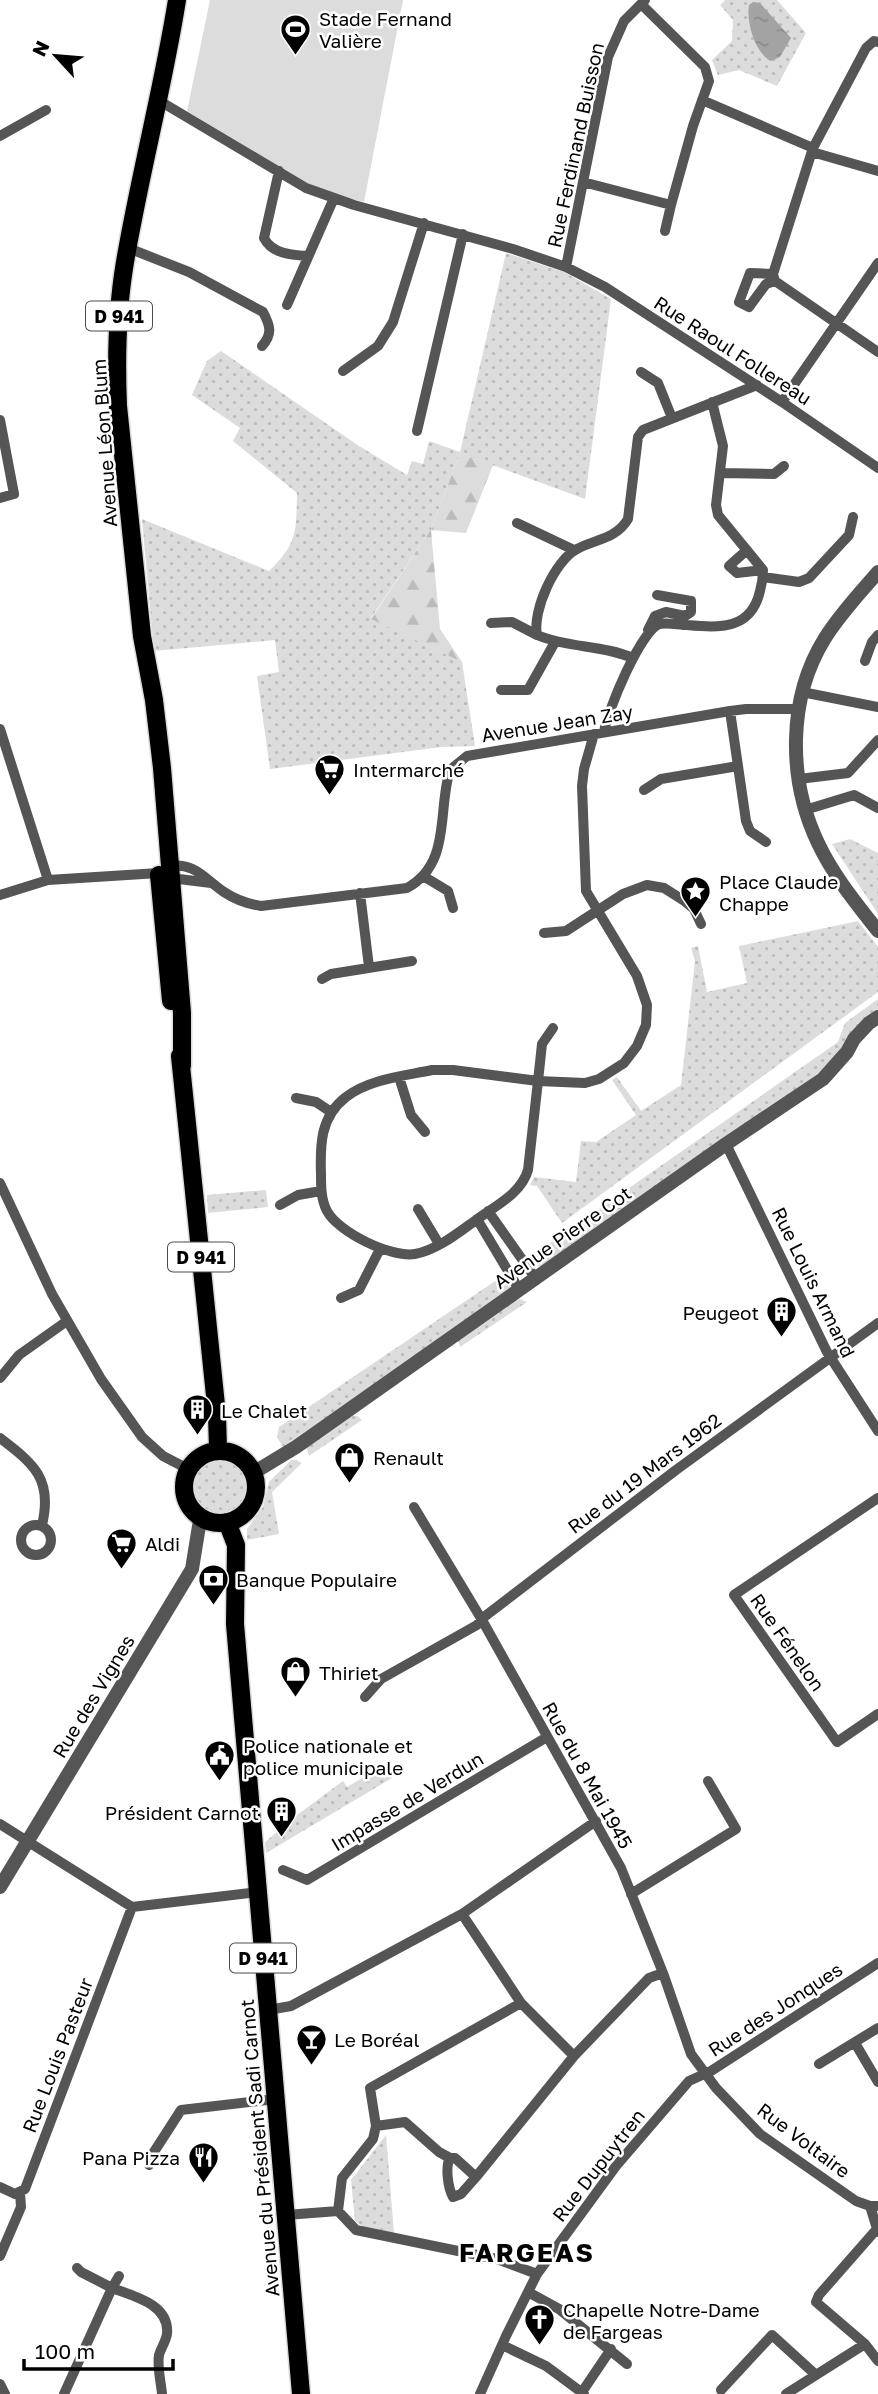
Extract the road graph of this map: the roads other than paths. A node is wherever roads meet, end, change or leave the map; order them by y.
1 (177, 0) edge
2 (643, 2) edge
3 (878, 42) edge
4 (158, 100) junction
5 (702, 100) junction
6 (46, 110) dead end
7 (0, 136) edge
8 (812, 150) junction
9 (279, 171) junction
10 (878, 171) edge
11 (583, 182) junction
12 (334, 198) junction
13 (671, 205) junction
14 (424, 223) junction
15 (665, 231) dead end
16 (463, 234) junction
17 (128, 248) junction
18 (308, 256) junction
19 (878, 263) edge
20 (566, 267) junction
21 (287, 305) dead end
22 (836, 324) junction
23 (262, 345) dead end
24 (878, 352) edge
25 (732, 369) junction
26 (343, 370) dead end
27 (641, 372) dead end
28 (757, 385) junction
29 (726, 397) junction
30 (712, 402) junction
31 (782, 402) junction
32 (672, 418) junction
33 (0, 420) edge
34 (417, 431) dead end
35 (784, 466) dead end
36 (878, 468) edge
37 (721, 473) junction
38 (0, 498) edge
39 (853, 517) dead end
40 (517, 523) dead end
41 (574, 550) junction
42 (747, 550) junction
43 (878, 572) edge
44 (763, 574) junction
45 (657, 595) dead end
46 (491, 623) dead end
47 (647, 632) junction
48 (537, 635) junction
49 (878, 635) edge
50 (555, 642) junction
51 (633, 658) junction
52 (865, 661) dead end
53 (501, 690) dead end
54 (802, 692) junction
55 (878, 707) edge
56 (798, 709) junction
57 (730, 711) junction
58 (0, 729) edge
59 (599, 733) junction
60 (878, 740) edge
61 (738, 766) junction
62 (848, 772) junction
63 (799, 779) junction
64 (644, 790) dead end
65 (854, 795) junction
66 (878, 808) edge
67 (805, 810) junction
68 (766, 842) dead end
69 (166, 872) junction
70 (424, 876) junction
71 (48, 880) junction
72 (193, 880) junction
73 (211, 883) junction
74 (360, 893) junction
75 (0, 895) edge
76 (453, 908) dead end
77 (174, 909) junction
78 (596, 911) junction
79 (701, 924) dead end
80 (878, 931) edge
81 (544, 933) dead end
82 (412, 961) dead end
83 (369, 967) junction
84 (322, 979) dead end
85 (878, 1017) edge
86 (553, 1028) dead end
87 (182, 1066) junction
88 (399, 1077) junction
89 (538, 1082) junction
90 (296, 1098) dead end
91 (331, 1112) junction
92 (425, 1132) dead end
93 (726, 1144) junction
94 (0, 1183) edge
95 (321, 1191) junction
96 (280, 1205) dead end
97 (418, 1209) dead end
98 (488, 1212) junction
99 (477, 1219) junction
100 (439, 1244) junction
101 (380, 1249) junction
102 (536, 1279) junction
103 (520, 1291) junction
104 (341, 1298) dead end
105 (67, 1321) junction
106 (878, 1323) edge
107 (830, 1358) junction
108 (5, 1367) edge
109 (0, 1378) edge
110 (878, 1431) edge
111 (0, 1438) edge
112 (218, 1449) junction
113 (188, 1469) junction
114 (253, 1473) junction
115 (878, 1498) edge
116 (414, 1507) dead end
117 (203, 1519) junction
118 (227, 1522) junction
119 (42, 1525) dead end
120 (482, 1620) junction
121 (365, 1697) dead end
122 (878, 1714) edge
123 (547, 1737) junction
124 (708, 1781) dead end
125 (596, 1821) junction
126 (0, 1824) edge
127 (28, 1840) junction
128 (282, 1870) dead end
129 (0, 1887) edge
130 (258, 1892) junction
131 (631, 1894) junction
132 (132, 1906) junction
133 (462, 1914) junction
134 (878, 1963) edge
135 (663, 1973) junction
136 (521, 2003) junction
137 (268, 2010) junction
138 (878, 2028) edge
139 (855, 2043) junction
140 (574, 2056) junction
141 (819, 2064) dead end
142 (704, 2073) junction
143 (689, 2081) joint
144 (878, 2082) edge
145 (276, 2099) junction
146 (376, 2126) junction
147 (450, 2158) junction
148 (149, 2165) dead end
149 (476, 2176) junction
150 (0, 2187) edge
151 (20, 2193) junction
152 (874, 2206) edge
153 (338, 2211) junction
154 (286, 2214) junction
155 (877, 2231) edge
156 (0, 2256) edge
157 (77, 2267) dead end
158 (537, 2274) junction
159 (119, 2276) dead end
160 (112, 2288) junction
161 (528, 2292) junction
162 (865, 2343) junction
163 (502, 2344) junction
164 (611, 2349) junction
165 (878, 2361) edge
166 (627, 2364) dead end
167 (816, 2375) junction
168 (0, 2384) edge
169 (721, 2390) dead end
170 (583, 2393) edge
171 (5, 2394) edge
172 (64, 2394) edge
173 (162, 2394) edge
174 (301, 2394) edge
175 (480, 2394) edge
176 (786, 2394) edge

1 - 4 main road, Avenue Léon Blum / D 941
2 - 5 street
2 - 11 street, Rue Ferdinand Buisson
3 - 8 street
4 - 9 street, Rue Raoul Follereau
4 - 17 main road, Avenue Léon Blum / D 941
5 - 8 street
5 - 13 street
6 - 7 street
8 - 10 street
8 - 22 street
9 - 12 street, Rue Raoul Follereau
9 - 18 street
11 - 13 street
11 - 20 street, Rue Ferdinand Buisson
12 - 14 street, Rue Raoul Follereau
12 - 18 street
13 - 15 street
14 - 16 street, Rue Raoul Follereau
14 - 26 street
16 - 20 street, Rue Raoul Follereau
16 - 34 street
17 - 23 street
17 - 69 main road, Avenue Léon Blum / D 941
18 - 21 street
19 - 22 street
20 - 25 street, Rue Raoul Follereau
22 - 24 street
22 - 31 street
25 - 28 street, Rue Raoul Follereau
25 - 29 street
27 - 32 street
28 - 29 street
28 - 31 street, Rue Raoul Follereau
29 - 30 street
30 - 32 street
30 - 37 street
31 - 36 street, Rue Raoul Follereau
32 - 41 street
33 - 38 street
35 - 37 street
37 - 42 street
39 - 44 street
40 - 41 street
41 - 48 street
42 - 44 street
42 - 44 street
43 - 54 street
44 - 47 street
45 - 47 street
46 - 48 street
47 - 51 street
48 - 50 street
49 - 52 street
50 - 51 street
50 - 53 street
51 - 59 street
54 - 55 street
54 - 56 street
56 - 57 street, Avenue Jean Zay
56 - 63 street
57 - 59 street, Avenue Jean Zay
57 - 61 street
58 - 71 street
59 - 70 street, Avenue Jean Zay
59 - 78 street
60 - 62 street
61 - 64 street
61 - 68 street
62 - 63 street
62 - 65 street
63 - 67 street
65 - 66 street
65 - 67 street
67 - 80 street
69 - 71 street
69 - 72 street
69 - 73 street
69 - 77 main road, Avenue Léon Blum / D 941
69 - 87 main road, Avenue Léon Blum / D 941
70 - 74 street
70 - 76 street
71 - 75 street
72 - 73 street
72 - 77 street
73 - 74 street
74 - 83 street
77 - 87 main road, Avenue Léon Blum / D 941
78 - 79 street
78 - 81 street
78 - 89 street
82 - 83 street
83 - 84 street
85 - 93 street, Avenue Pierre Cot
86 - 89 street
87 - 112 main road, Avenue Léon Blum / D 941
88 - 89 street
88 - 91 street
88 - 92 street
89 - 98 street
90 - 91 street
91 - 95 street
93 - 102 street, Avenue Pierre Cot
93 - 107 street, Rue Louis Armand
94 - 105 street
95 - 96 street
95 - 101 street
97 - 100 street
98 - 99 street
98 - 102 street
99 - 100 street
99 - 103 street
100 - 101 street
101 - 104 street
102 - 103 street, Avenue Pierre Cot
103 - 114 street, Avenue Pierre Cot
105 - 108 street
105 - 113 street
106 - 107 street, Rue du 19 Mars 1962
107 - 110 street, Rue Louis Armand
107 - 120 street, Rue du 19 Mars 1962
108 - 109 street
111 - 119 street
112 - 113 main road
112 - 114 main road
113 - 117 main road
114 - 118 main road
115 - 122 street, Rue Fénelon
116 - 120 street, Rue du 8 Mai 1945
117 - 118 main road
117 - 127 street, Rue des Vignes
118 - 130 main road, Avenue du Président Sadi Carnot / D 941
120 - 121 street, Rue du 19 Mars 1962
120 - 123 street, Rue du 8 Mai 1945
123 - 125 street, Rue du 8 Mai 1945
123 - 128 street, Impasse de Verdun
124 - 131 street
125 - 131 street, Rue du 8 Mai 1945
125 - 133 street
126 - 127 street
127 - 129 street, Rue des Vignes
127 - 132 street
130 - 132 street
130 - 137 main road, Avenue du Président Sadi Carnot / D 941
131 - 135 street, Rue du 8 Mai 1945
132 - 151 street, Rue Louis Pasteur
133 - 136 street
133 - 137 street
134 - 142 street, Rue des Jonques
135 - 140 street
135 - 142 street, Rue du 8 Mai 1945
136 - 140 street
136 - 146 street
137 - 145 main road, Avenue du Président Sadi Carnot / D 941
138 - 139 street
139 - 141 street
139 - 144 street
140 - 149 street
142 - 143 street, Rue des Jonques
142 - 152 street, Rue Voltaire
143 - 158 street, Rue Dupuytren
145 - 148 street
145 - 154 main road, Avenue du Président Sadi Carnot / D 941
146 - 147 street
146 - 153 street
147 - 149 street
147 - 149 street
150 - 151 street
151 - 156 street, Rue Louis Pasteur
152 - 155 street, Rue Voltaire
153 - 154 street
153 - 158 street
154 - 174 main road, Avenue du Président Sadi Carnot / D 941
155 - 162 street
157 - 160 street
158 - 161 street, Rue Dupuytren
159 - 160 street
160 - 172 street
160 - 173 street
161 - 163 street, Rue Dupuytren
161 - 164 street
162 - 165 street
162 - 167 street
163 - 170 street
163 - 175 street, Rue Dupuytren
164 - 166 street
164 - 170 street
167 - 169 street
167 - 176 street
168 - 171 street

